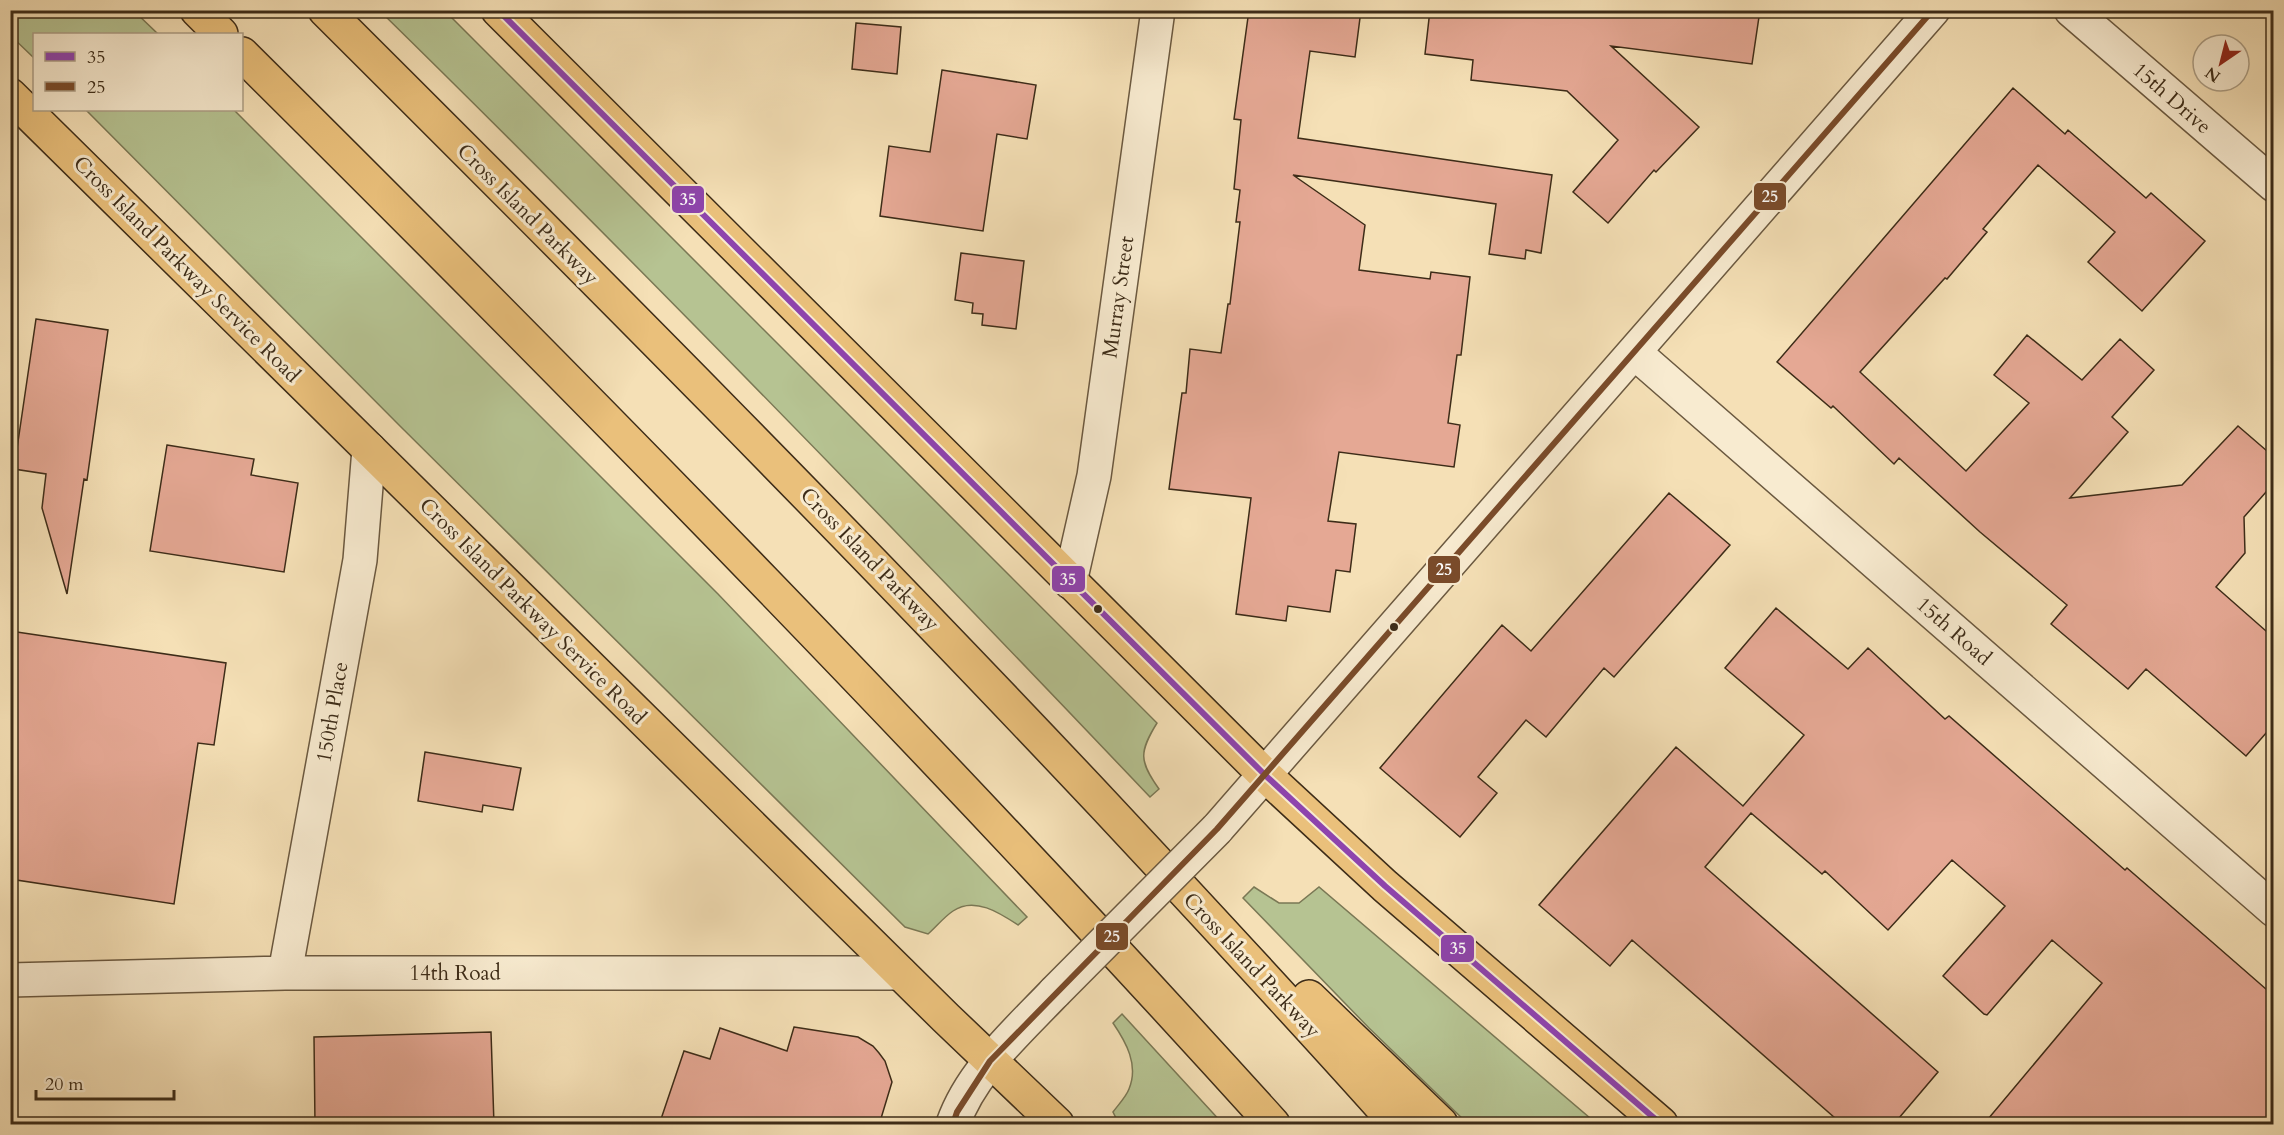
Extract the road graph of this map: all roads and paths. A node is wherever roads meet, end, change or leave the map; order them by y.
1 (197, 10) edge
2 (325, 10) edge
3 (498, 10) edge
4 (1158, 10) edge
5 (1933, 10) edge
6 (2071, 10) edge
7 (220, 33) edge
8 (243, 55) edge
9 (10, 95) edge
10 (2274, 185) edge
11 (1634, 352) junction
12 (369, 449) junction
13 (1070, 582) junction
14 (1039, 737) junction
15 (1265, 775) junction
16 (2274, 910) edge
17 (900, 972) junction
18 (285, 973) junction
19 (10, 980) edge
20 (990, 1061) junction
21 (953, 1125) edge
22 (1058, 1125) edge
23 (1273, 1125) edge
24 (1397, 1125) edge
25 (1441, 1125) edge
26 (1661, 1125) edge

1 - 7 main road
2 - 14 main road, Cross Island Parkway
3 - 13 main road
4 - 13 street, Murray Street
5 - 11 street
6 - 10 street, 15th Drive
8 - 23 main road
9 - 12 main road, Cross Island Parkway Service Road
11 - 15 street
11 - 16 street, 15th Road
12 - 17 main road, Cross Island Parkway Service Road
12 - 18 street, 150th Place
13 - 15 main road
14 - 24 main road, Cross Island Parkway
14 - 25 main road
15 - 20 street, bridge
15 - 26 main road
17 - 18 street, 14th Road
17 - 20 main road, Cross Island Parkway Service Road
18 - 19 street, 14th Road
20 - 21 street
20 - 22 main road, Cross Island Parkway Service Road

